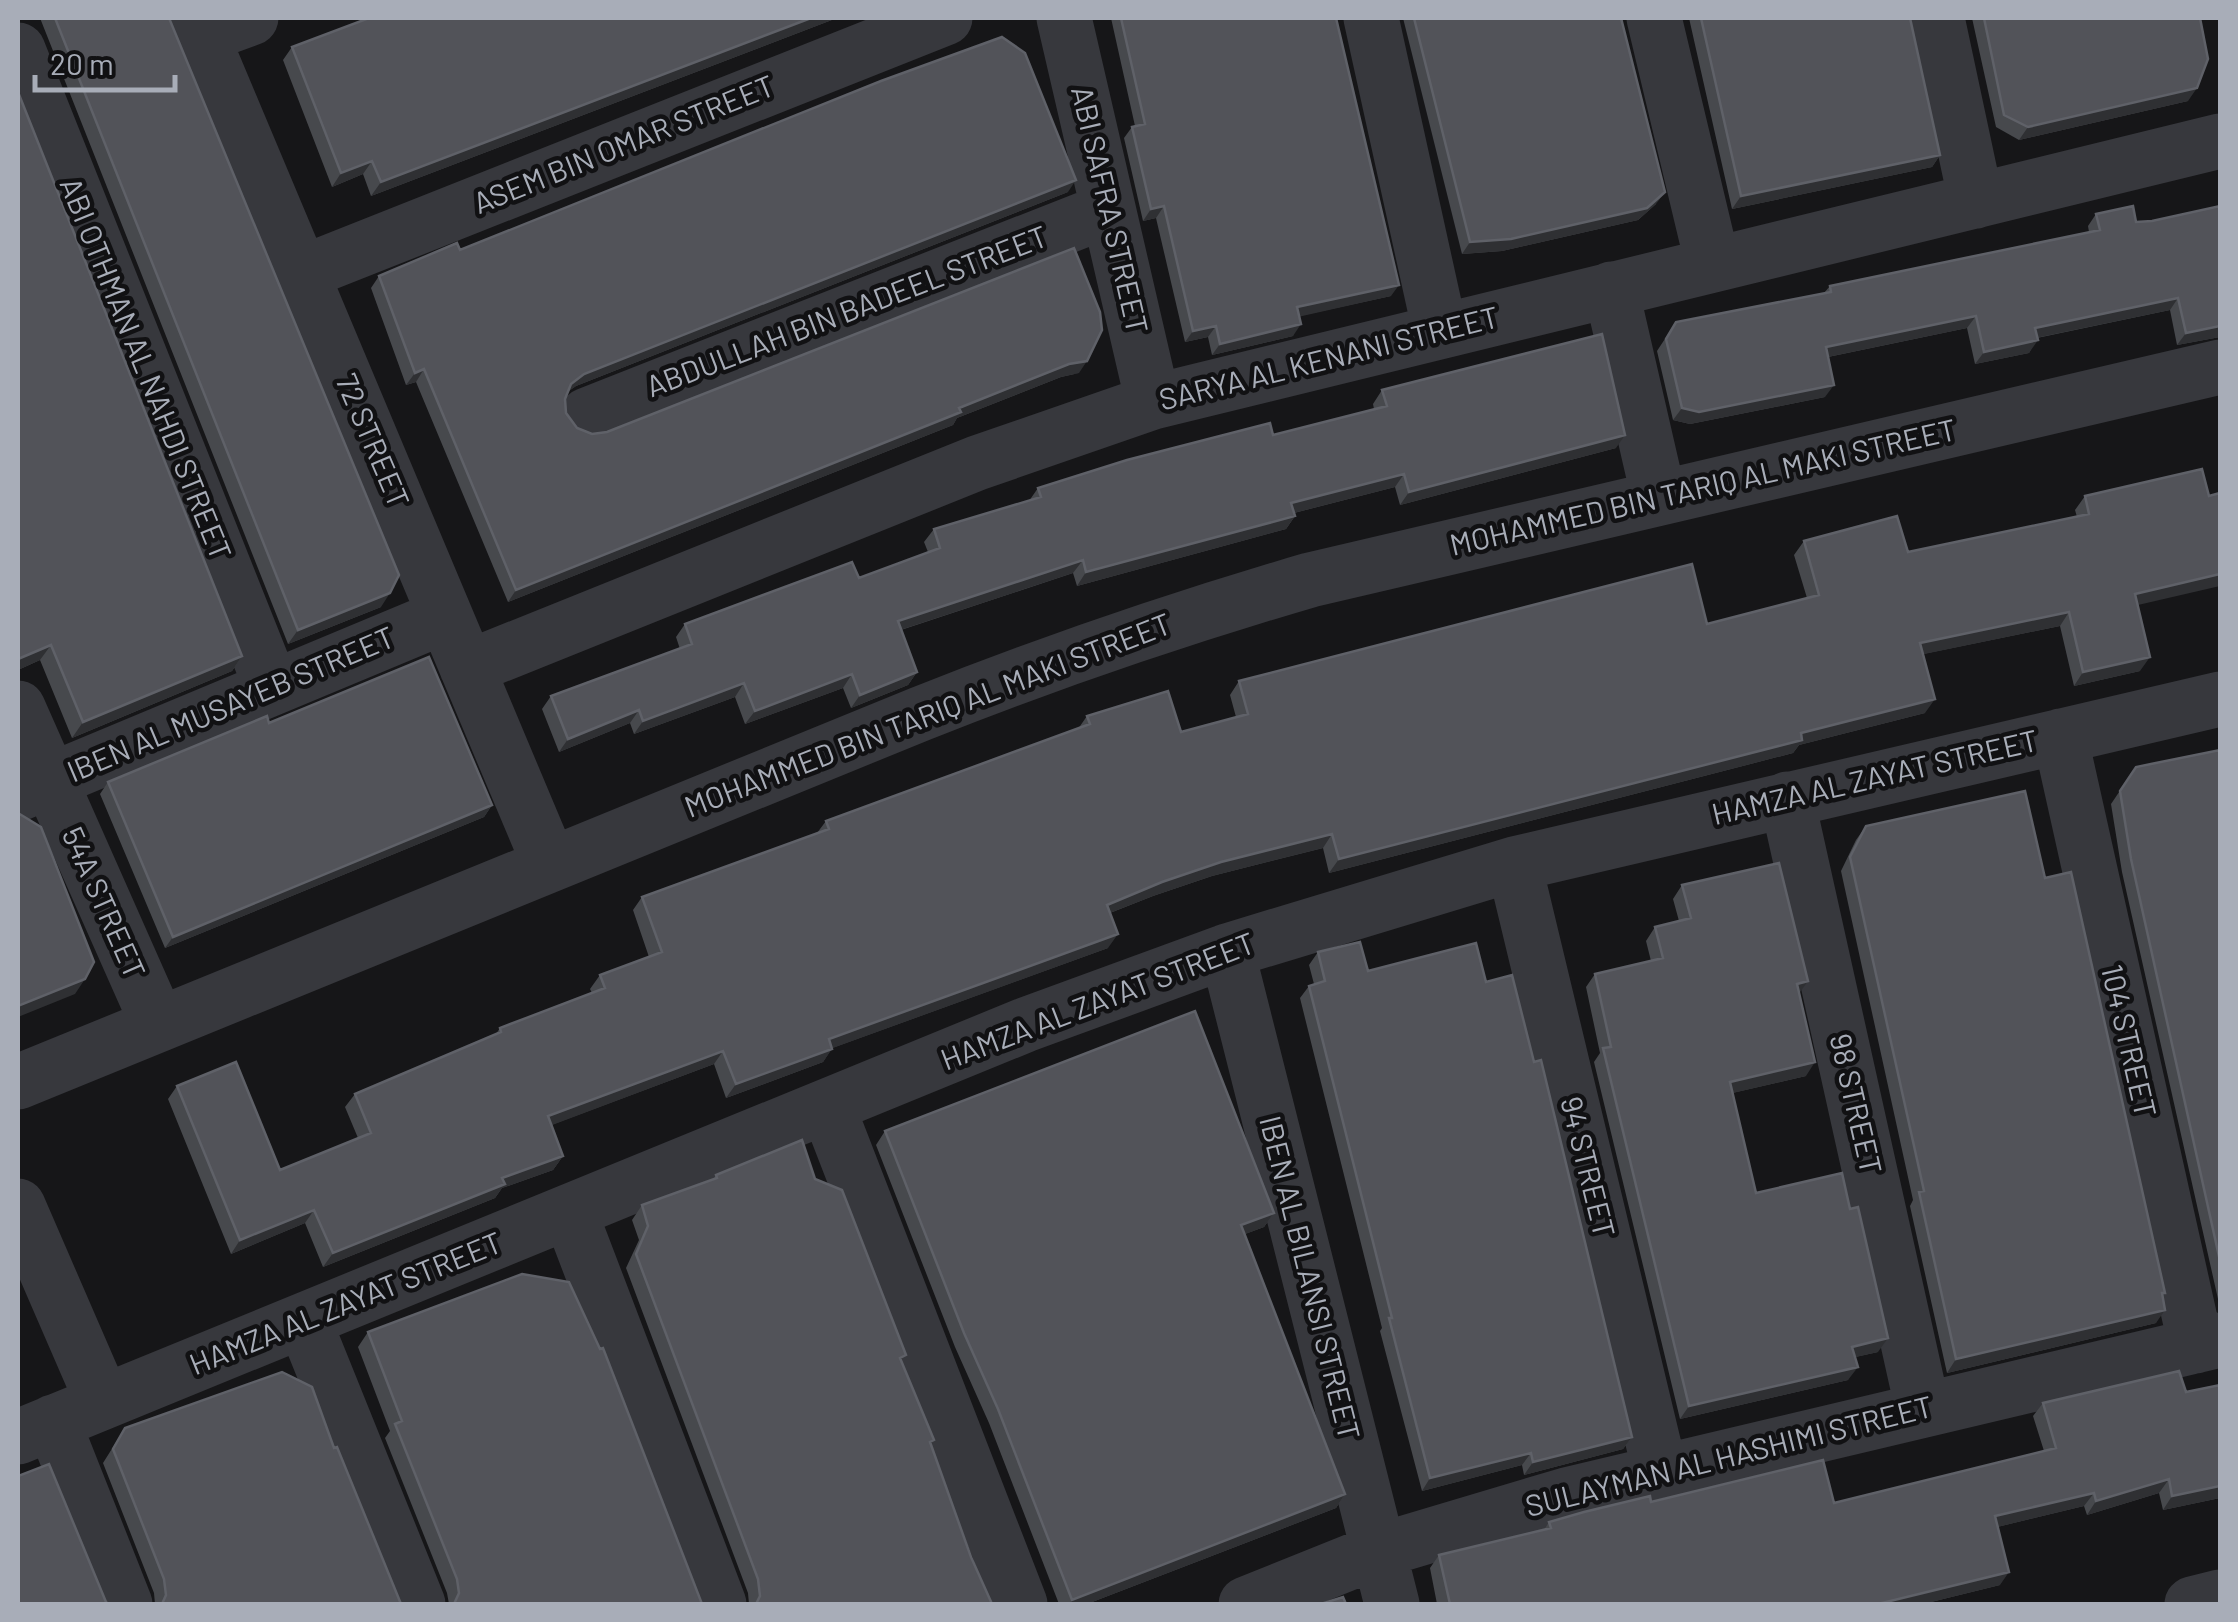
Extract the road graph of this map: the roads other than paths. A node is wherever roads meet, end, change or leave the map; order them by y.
1 (945, 18) edge
2 (1064, 18) edge
3 (1370, 18) edge
4 (1654, 18) edge
5 (1937, 18) edge
6 (215, 24) edge
7 (18, 50) edge
8 (2220, 141) edge
9 (1976, 201) junction
10 (1108, 210) junction
11 (1713, 265) junction
12 (302, 273) junction
13 (1612, 290) junction
14 (1440, 331) junction
15 (2220, 367) edge
16 (1154, 402) junction
17 (586, 414) dead end
18 (1659, 498) junction
19 (445, 616) junction
20 (467, 668) junction
21 (272, 688) junction
22 (2220, 699) edge
23 (18, 708) edge
24 (2060, 736) junction
25 (33, 787) edge
26 (1786, 799) junction
27 (550, 864) junction
28 (1514, 864) junction
29 (1227, 950) junction
30 (158, 1024) junction
31 (18, 1082) edge
32 (828, 1108) junction
33 (18, 1206) edge
34 (570, 1213) junction
35 (304, 1321) junction
36 (2208, 1343) edge
37 (103, 1402) junction
38 (1923, 1410) junction
39 (35, 1430) edge
40 (1660, 1471) junction
41 (1378, 1551) junction
42 (2220, 1598) edge
43 (125, 1604) edge
44 (418, 1604) edge
45 (719, 1604) edge
46 (1020, 1604) edge
47 (1246, 1604) edge
48 (1392, 1604) edge
49 (2192, 1604) edge

1 - 12 street, ASEM BIN OMAR STREET
2 - 10 street, ABI SAFRA STREET
3 - 14 street
4 - 11 street
5 - 9 street
6 - 12 street, 72 STREET
7 - 21 street, ABI OTHMAN AL NAHDI STREET
8 - 9 street, SARYA AL KENANI STREET
9 - 11 street, SARYA AL KENANI STREET
10 - 16 street, ABI SAFRA STREET
10 - 17 street, ABDULLAH BIN BADEEL STREET
11 - 13 street, SARYA AL KENANI STREET
12 - 19 street, 72 STREET
13 - 14 street, SARYA AL KENANI STREET
13 - 18 street
14 - 16 street, SARYA AL KENANI STREET
15 - 18 street, MOHAMMED BIN TARIQ AL MAKI STREET
16 - 20 street, SARYA AL KENANI STREET
18 - 27 street, MOHAMMED BIN TARIQ AL MAKI STREET
19 - 20 street, 72 STREET
19 - 21 street, IBEN AL MUSAYEB STREET
20 - 27 street, 72 STREET
21 - 25 street, IBEN AL MUSAYEB STREET
22 - 24 street, HAMZA AL ZAYAT STREET
23 - 25 street, 54A STREET
24 - 26 street, HAMZA AL ZAYAT STREET
24 - 36 street, 104 STREET
25 - 30 street, 54A STREET
26 - 28 street, HAMZA AL ZAYAT STREET
26 - 38 street, 98 STREET
27 - 30 street, MOHAMMED BIN TARIQ AL MAKI STREET
28 - 29 street, HAMZA AL ZAYAT STREET
28 - 40 street, 94 STREET
29 - 32 street, HAMZA AL ZAYAT STREET
29 - 41 street, IBEN AL BILANSI STREET
30 - 31 street, MOHAMMED BIN TARIQ AL MAKI STREET
32 - 34 street, HAMZA AL ZAYAT STREET
32 - 46 street
33 - 37 street
34 - 35 street, HAMZA AL ZAYAT STREET
34 - 45 street
35 - 37 street, HAMZA AL ZAYAT STREET
35 - 44 street
36 - 38 street, SULAYMAN AL HASHIMI STREET
37 - 39 street, HAMZA AL ZAYAT STREET
38 - 40 street, SULAYMAN AL HASHIMI STREET
39 - 43 street
40 - 41 street, SULAYMAN AL HASHIMI STREET
41 - 47 street, SULAYMAN AL HASHIMI STREET
41 - 48 street, IBEN AL BILANSI STREET
42 - 49 street

